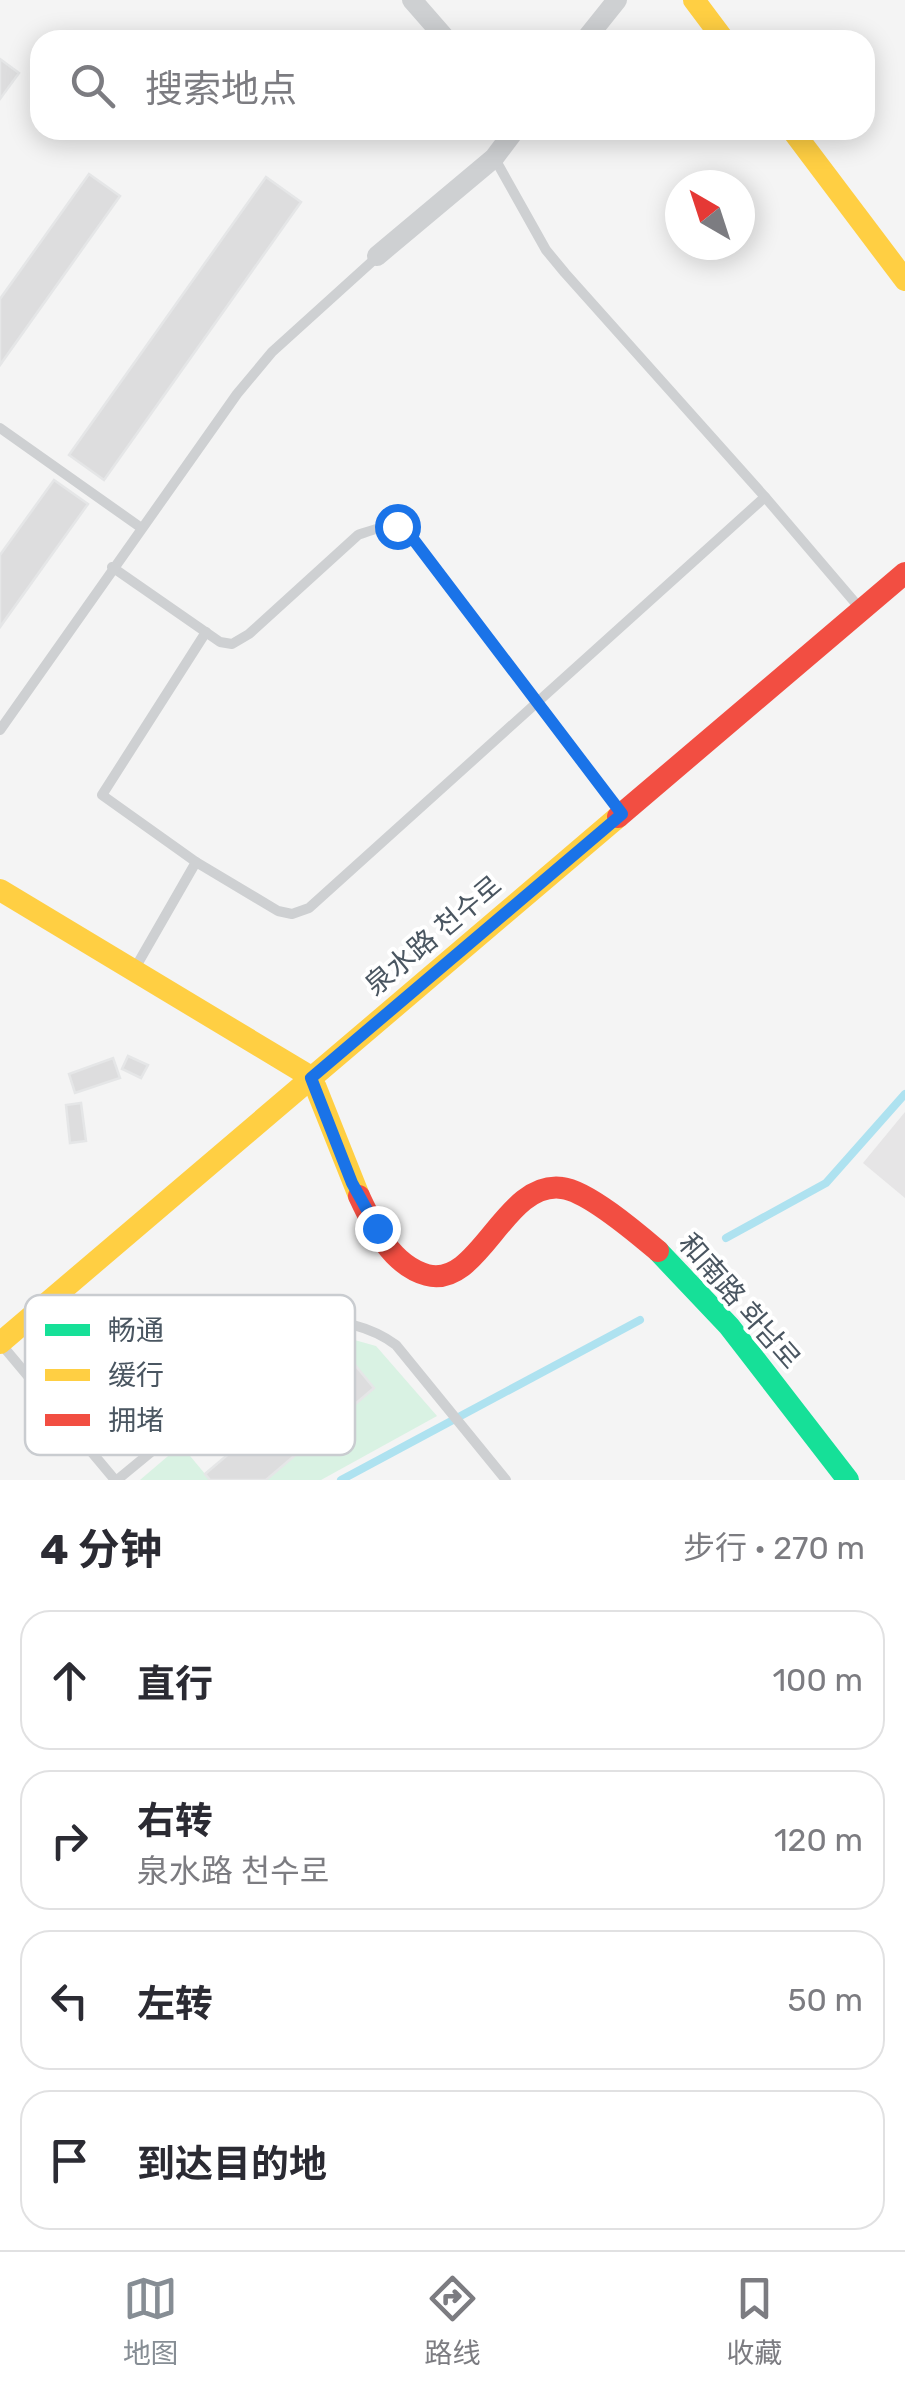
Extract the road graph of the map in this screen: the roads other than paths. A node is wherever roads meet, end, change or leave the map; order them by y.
1 (412, 0) edge
2 (617, 0) edge
3 (694, 0) edge
4 (438, 30) edge
5 (593, 30) edge
6 (716, 30) edge
7 (508, 140) edge
8 (800, 140) edge
9 (494, 158) junction
10 (378, 256) joint
11 (905, 280) edge
12 (0, 428) edge
13 (765, 497) junction
14 (140, 527) junction
15 (112, 567) junction
16 (905, 574) edge
17 (862, 610) junction
18 (206, 632) junction
19 (536, 701) junction
20 (0, 730) edge
21 (622, 814) junction
22 (196, 862) junction
23 (0, 890) edge
24 (133, 970) junction
25 (311, 1078) junction
26 (56, 1295) edge
27 (25, 1322) edge
28 (355, 1328) edge
29 (0, 1343) edge
30 (25, 1373) edge
31 (95, 1455) edge
32 (147, 1455) edge
33 (503, 1475) edge
34 (116, 1480) edge
35 (488, 1480) edge
36 (848, 1480) edge

1 - 4 street
2 - 5 street
3 - 6 street
7 - 9 street
8 - 11 street
9 - 10 street
9 - 13 lane
10 - 14 lane
12 - 14 lane
13 - 17 lane
13 - 19 lane
14 - 15 lane
15 - 18 lane
15 - 20 lane
16 - 17 street, 泉水路 천수로
17 - 21 street, 泉水路 천수로
18 - 19 lane
18 - 22 lane
19 - 21 lane
19 - 22 lane
21 - 25 street, 泉水路 천수로
22 - 24 lane
23 - 24 street
24 - 25 street
25 - 26 street, 泉水路 천수로
25 - 36 street, 和南路 화남로
27 - 29 street, 泉水路 천수로
28 - 33 lane
29 - 30 lane
31 - 34 lane
32 - 34 lane
33 - 35 lane

